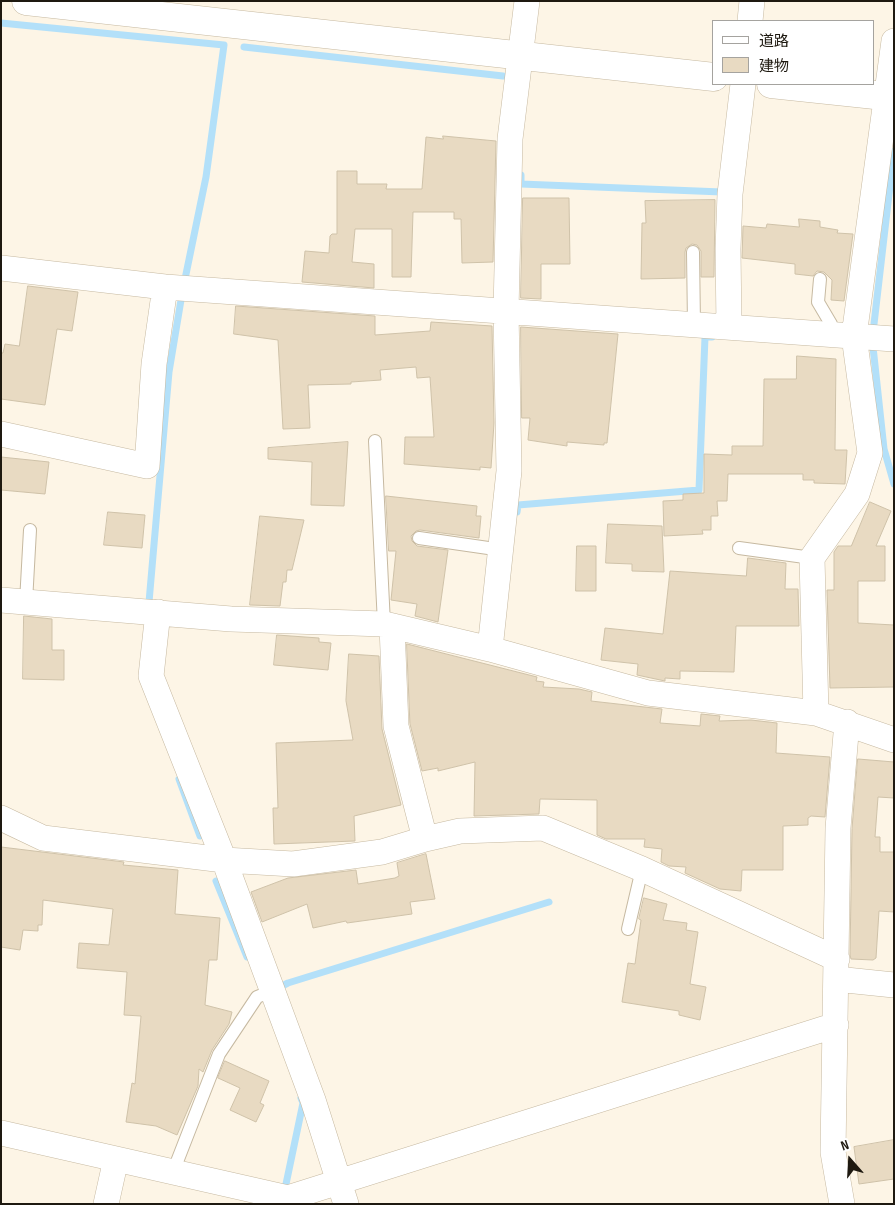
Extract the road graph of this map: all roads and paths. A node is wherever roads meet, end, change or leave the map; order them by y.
1 (26, 1) edge
2 (527, 1) edge
3 (752, 1) edge
4 (750, 20) edge
5 (894, 41) edge
6 (521, 56) junction
7 (712, 77) edge
8 (743, 85) edge
9 (780, 85) edge
10 (890, 97) edge
11 (692, 252) dead end
12 (1, 268) edge
13 (820, 279) dead end
14 (165, 288) junction
15 (506, 311) junction
16 (694, 324) junction
17 (729, 327) junction
18 (843, 335) junction
19 (894, 339) edge
20 (1, 434) edge
21 (375, 441) dead end
22 (30, 530) dead end
23 (419, 538) dead end
24 (739, 548) dead end
25 (502, 550) junction
26 (812, 558) junction
27 (1, 600) edge
28 (26, 602) junction
29 (158, 612) junction
30 (388, 625) junction
31 (490, 649) junction
32 (816, 713) junction
33 (847, 722) junction
34 (894, 740) edge
35 (1, 818) edge
36 (424, 838) junction
37 (224, 860) junction
38 (642, 870) junction
39 (628, 929) dead end
40 (837, 969) junction
41 (894, 985) edge
42 (272, 991) junction
43 (836, 1026) junction
44 (1, 1133) edge
45 (116, 1160) junction
46 (173, 1172) junction
47 (343, 1193) edge
48 (106, 1204) edge
49 (842, 1204) edge

1 - 6 street
2 - 6 street
3 - 4 street
5 - 10 street
6 - 7 street
6 - 15 street
8 - 17 street
9 - 10 street
10 - 18 street
11 - 16 lane
12 - 14 street
13 - 18 lane
14 - 15 street
14 - 20 street
15 - 16 street
15 - 25 street
16 - 17 street
17 - 18 street
18 - 19 street
18 - 26 street
21 - 30 lane
22 - 28 lane
23 - 25 lane
24 - 26 lane
25 - 31 street
26 - 32 street
27 - 28 street
28 - 29 street
29 - 30 street
29 - 37 street
30 - 31 street
30 - 36 street
31 - 32 street
32 - 33 street
33 - 34 street
33 - 40 street
35 - 37 street
36 - 37 street
36 - 38 street
37 - 42 street
38 - 39 lane
38 - 40 street
40 - 41 street
40 - 43 street
42 - 46 lane
42 - 47 street
43 - 47 street
43 - 49 street
44 - 45 street
45 - 46 street
45 - 48 street
46 - 47 street

